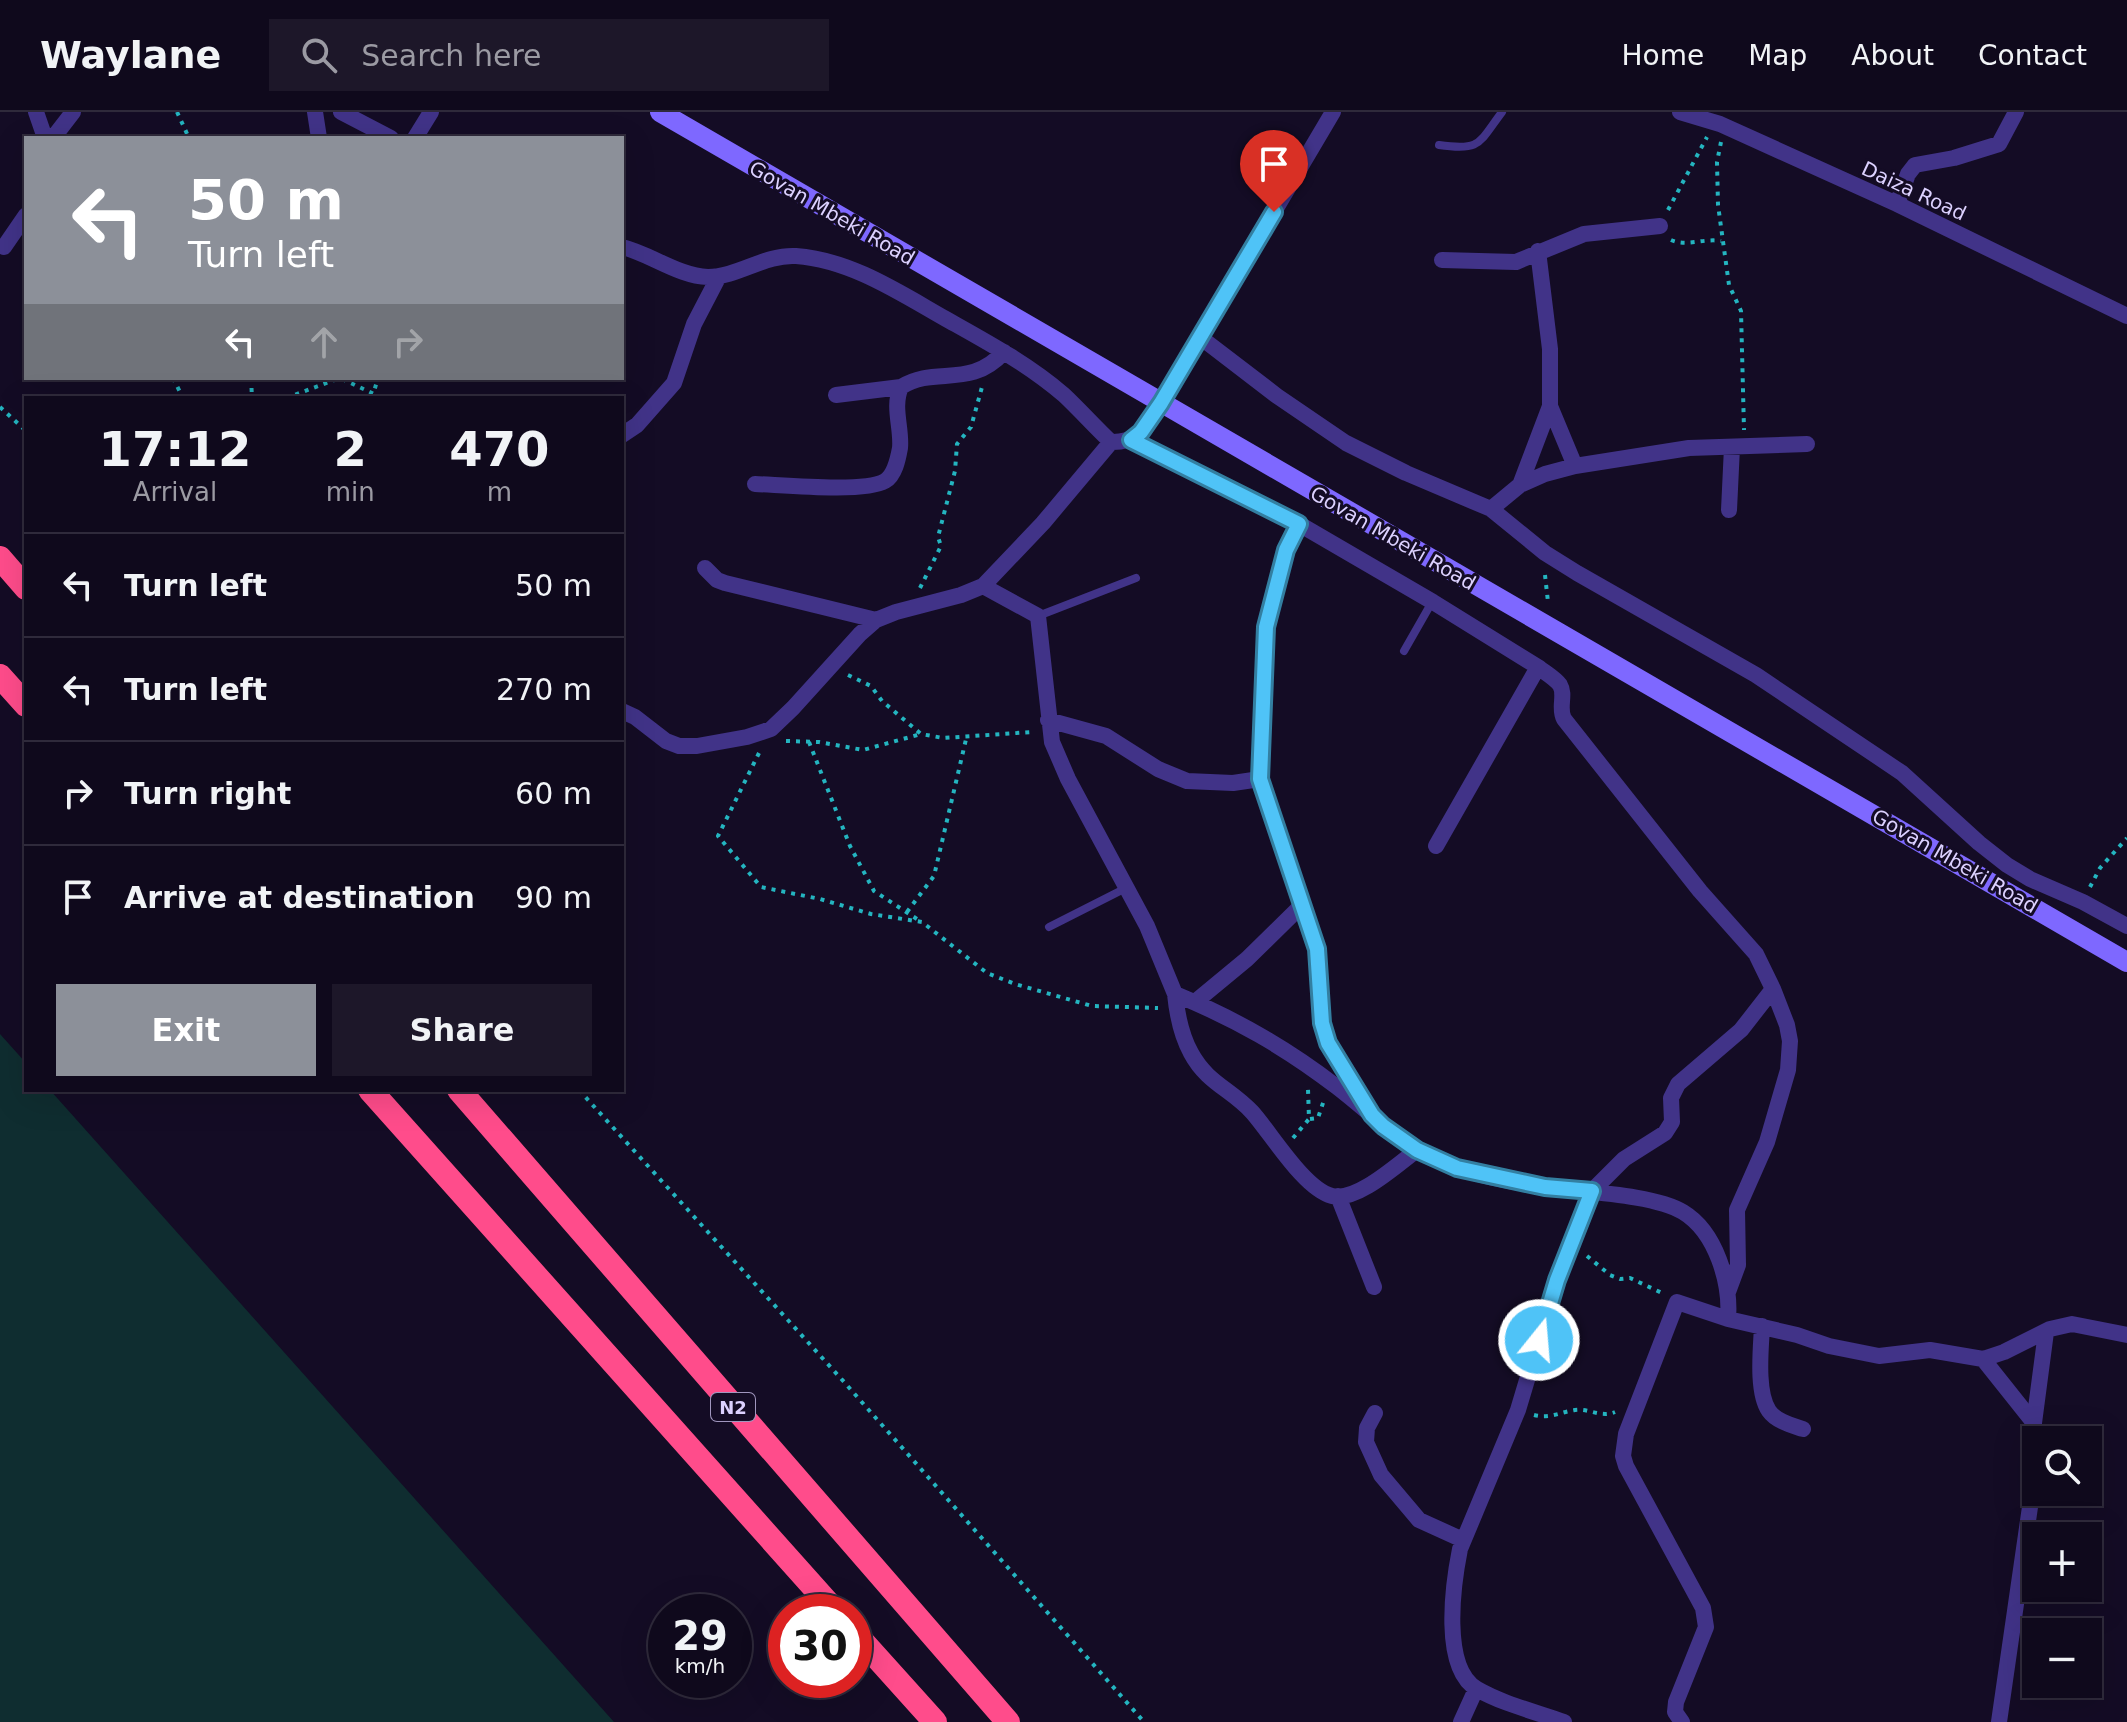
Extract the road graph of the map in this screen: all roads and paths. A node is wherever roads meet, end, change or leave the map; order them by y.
1 (36, 112) edge
2 (73, 112) edge
3 (177, 112) edge
4 (315, 112) edge
5 (341, 112) edge
6 (431, 112) edge
7 (660, 112) edge
8 (1333, 112) edge
9 (1502, 112) edge
10 (1680, 112) edge
11 (2016, 112) edge
12 (1720, 124) junction
13 (425, 135) edge
14 (44, 136) edge
15 (55, 136) edge
16 (188, 136) edge
17 (319, 136) edge
18 (387, 136) edge
19 (1439, 145) dead end
20 (1897, 204) junction
21 (24, 218) edge
22 (1660, 226) junction
23 (1722, 242) junction
24 (4, 247) dead end
25 (624, 248) edge
26 (1538, 251) junction
27 (1442, 260) dead end
28 (719, 276) junction
29 (2127, 316) edge
30 (1200, 337) junction
31 (998, 357) junction
32 (335, 380) edge
33 (344, 380) edge
34 (901, 387) junction
35 (836, 395) dead end
36 (291, 396) edge
37 (373, 396) edge
38 (1161, 403) junction
39 (1550, 406) junction
40 (0, 407) edge
41 (24, 429) edge
42 (624, 434) edge
43 (1131, 440) junction
44 (1111, 442) junction
45 (1807, 444) dead end
46 (1738, 447) junction
47 (1575, 466) junction
48 (755, 484) dead end
49 (1520, 485) junction
50 (1491, 509) junction
51 (1729, 510) dead end
52 (1299, 524) junction
53 (1545, 553) junction
54 (0, 558) edge
55 (705, 568) dead end
56 (1136, 578) dead end
57 (24, 586) edge
58 (983, 586) junction
59 (1433, 602) junction
60 (928, 604) junction
61 (1038, 616) junction
62 (876, 620) junction
63 (1554, 631) junction
64 (1404, 651) dead end
65 (1538, 667) junction
66 (0, 676) edge
67 (871, 686) dead end
68 (24, 703) edge
69 (624, 712) edge
70 (1049, 727) junction
71 (769, 733) junction
72 (921, 734) junction
73 (967, 735) junction
74 (809, 742) junction
75 (1260, 779) junction
76 (2127, 838) edge
77 (1436, 846) dead end
78 (1127, 888) junction
79 (2083, 902) junction
80 (1301, 906) junction
81 (907, 912) junction
82 (922, 922) junction
83 (2127, 926) edge
84 (1049, 927) dead end
85 (2127, 962) edge
86 (1773, 989) junction
87 (1176, 1001) junction
88 (1195, 1002) junction
89 (1309, 1067) junction
90 (1335, 1085) junction
91 (372, 1092) edge
92 (461, 1092) edge
93 (581, 1092) edge
94 (1372, 1115) junction
95 (1309, 1119) junction
96 (1281, 1150) junction
97 (1417, 1150) junction
98 (1592, 1191) junction
99 (1338, 1196) junction
100 (1569, 1252) junction
101 (1374, 1287) dead end
102 (1728, 1292) junction
103 (1677, 1302) junction
104 (1728, 1319) junction
105 (1762, 1326) junction
106 (2046, 1332) junction
107 (2127, 1335) edge
108 (1983, 1359) junction
109 (1637, 1407) junction
110 (1518, 1410) junction
111 (1375, 1413) dead end
112 (2034, 1423) junction
113 (1803, 1429) dead end
114 (1463, 1540) junction
115 (820, 1594) edge
116 (872, 1652) edge
117 (1476, 1689) junction
118 (935, 1722) edge
119 (1008, 1722) edge
120 (1144, 1722) edge
121 (1461, 1722) edge
122 (1564, 1722) edge
123 (1682, 1722) edge
124 (1999, 1722) edge

1 - 14 street
2 - 15 street
3 - 16 path
4 - 17 street
5 - 18 street
6 - 13 street
7 - 38 main road, Govan Mbeki Road
8 - 30 street
9 - 19 lane
10 - 12 street, Daiza Road
11 - 20 street
12 - 20 street, Daiza Road
12 - 22 path
12 - 23 path
20 - 29 street, Daiza Road
21 - 24 street
22 - 23 path
22 - 26 street
23 - 46 path
25 - 28 street
26 - 27 street
26 - 39 street
28 - 31 street
28 - 42 street
30 - 38 street
30 - 50 street
31 - 34 street
31 - 44 street
31 - 60 path
32 - 36 path
33 - 37 path
34 - 35 street
34 - 48 street
38 - 43 street
38 - 63 main road, Govan Mbeki Road
39 - 47 street
39 - 49 street
40 - 41 path
43 - 44 street
43 - 52 street
44 - 58 street
45 - 46 street
46 - 47 street
46 - 51 street
47 - 49 street
49 - 50 street
50 - 53 street
52 - 59 street
52 - 75 street
53 - 63 path
53 - 79 street
54 - 57 highway
55 - 62 street
56 - 61 lane
58 - 60 street
58 - 61 street
59 - 64 lane
59 - 65 street
60 - 62 street
61 - 70 street
62 - 71 street
63 - 85 main road, Govan Mbeki Road
65 - 77 street
65 - 86 street
66 - 68 highway
67 - 72 path
69 - 71 street
70 - 73 path
70 - 75 street
70 - 78 street
71 - 74 path
71 - 82 path
72 - 73 path
72 - 74 path
73 - 81 path
74 - 81 path
75 - 80 street
76 - 79 path
78 - 84 lane
78 - 87 street
79 - 83 street
80 - 88 street
80 - 94 street
81 - 82 path
82 - 87 path
86 - 98 street
86 - 102 street
87 - 88 street
87 - 96 street
88 - 89 street
89 - 90 street
89 - 95 path
90 - 94 street
90 - 95 path
91 - 115 highway
92 - 119 highway, N2
93 - 120 path
94 - 97 street
95 - 96 path
96 - 99 street
97 - 98 street
97 - 99 street
98 - 100 street
98 - 102 street
99 - 101 street
100 - 103 path
100 - 110 street
102 - 104 street
103 - 104 street
103 - 109 street
104 - 105 street
105 - 108 street
105 - 113 street
106 - 107 street
106 - 108 street
106 - 112 street
108 - 112 street
109 - 110 path
109 - 123 street
110 - 114 street
111 - 114 street
112 - 124 street
114 - 117 street
116 - 118 highway
117 - 121 street
117 - 122 street

